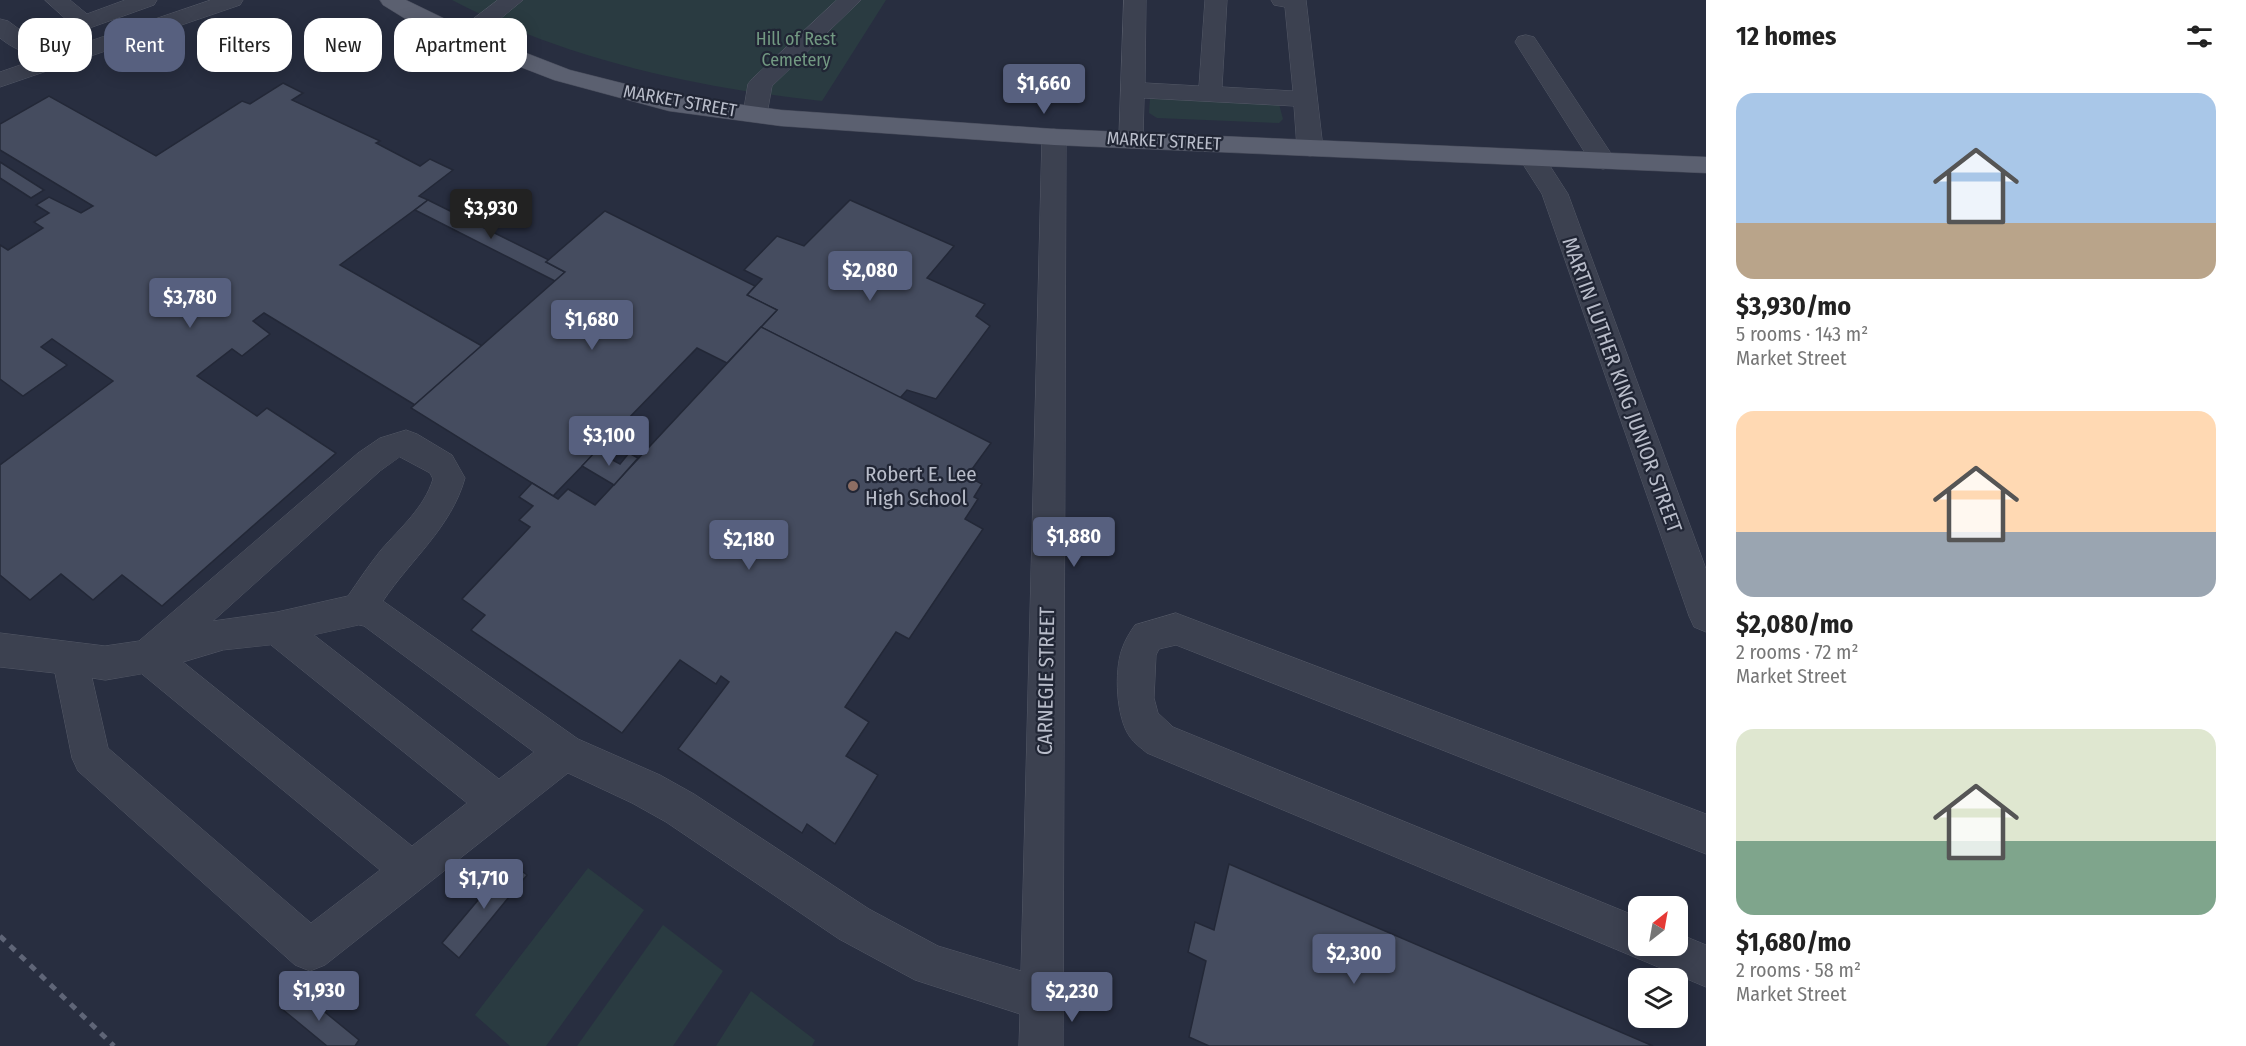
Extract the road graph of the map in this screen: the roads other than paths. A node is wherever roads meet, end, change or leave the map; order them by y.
1 (56, 0) edge
2 (146, 0) edge
3 (196, 0) edge
4 (232, 0) edge
5 (391, 0) edge
6 (513, 0) edge
7 (850, 0) edge
8 (1135, 0) edge
9 (1216, 0) edge
10 (1282, 0) edge
11 (72, 18) edge
12 (423, 18) edge
13 (489, 18) edge
14 (0, 27) edge
15 (92, 27) edge
16 (92, 29) edge
17 (18, 41) edge
18 (1526, 42) dead end
19 (527, 61) edge
20 (0, 80) edge
21 (1133, 90) junction
22 (1210, 94) junction
23 (1306, 99) junction
24 (755, 114) junction
25 (1054, 137) junction
26 (1131, 140) junction
27 (1310, 148) junction
28 (1532, 158) junction
29 (1603, 161) junction
30 (1706, 165) edge
31 (359, 609) junction
32 (1706, 616) edge
33 (277, 628) junction
34 (0, 650) edge
35 (148, 656) junction
36 (70, 659) junction
37 (565, 752) junction
38 (499, 804) junction
39 (1706, 834) edge
40 (412, 871) junction
41 (1628, 934) edge
42 (1682, 956) edge
43 (1706, 966) edge
44 (1041, 999) junction
45 (1041, 1046) edge

1 - 11 street
2 - 15 street
3 - 16 street
4 - 20 street
5 - 12 main road, MARKET STREET
6 - 13 street
7 - 24 street
8 - 21 street
9 - 22 street
10 - 23 street
14 - 17 street
18 - 29 street
19 - 24 main road, MARKET STREET
21 - 22 street
21 - 26 street
22 - 23 street
23 - 27 street
24 - 25 main road, MARKET STREET
25 - 26 main road, MARKET STREET
25 - 44 street, CARNEGIE STREET
26 - 27 main road, MARKET STREET
27 - 28 main road, MARKET STREET
28 - 29 main road, MARKET STREET
28 - 32 street, MARTIN LUTHER KING JUNIOR STREET
29 - 30 main road, MARKET STREET
31 - 33 street
31 - 35 street
31 - 37 street
33 - 35 street
33 - 38 street
34 - 36 street
35 - 36 street
35 - 40 street
36 - 40 street
37 - 38 street
37 - 44 street
38 - 40 street
39 - 41 street
42 - 43 street
44 - 45 street, CARNEGIE STREET

